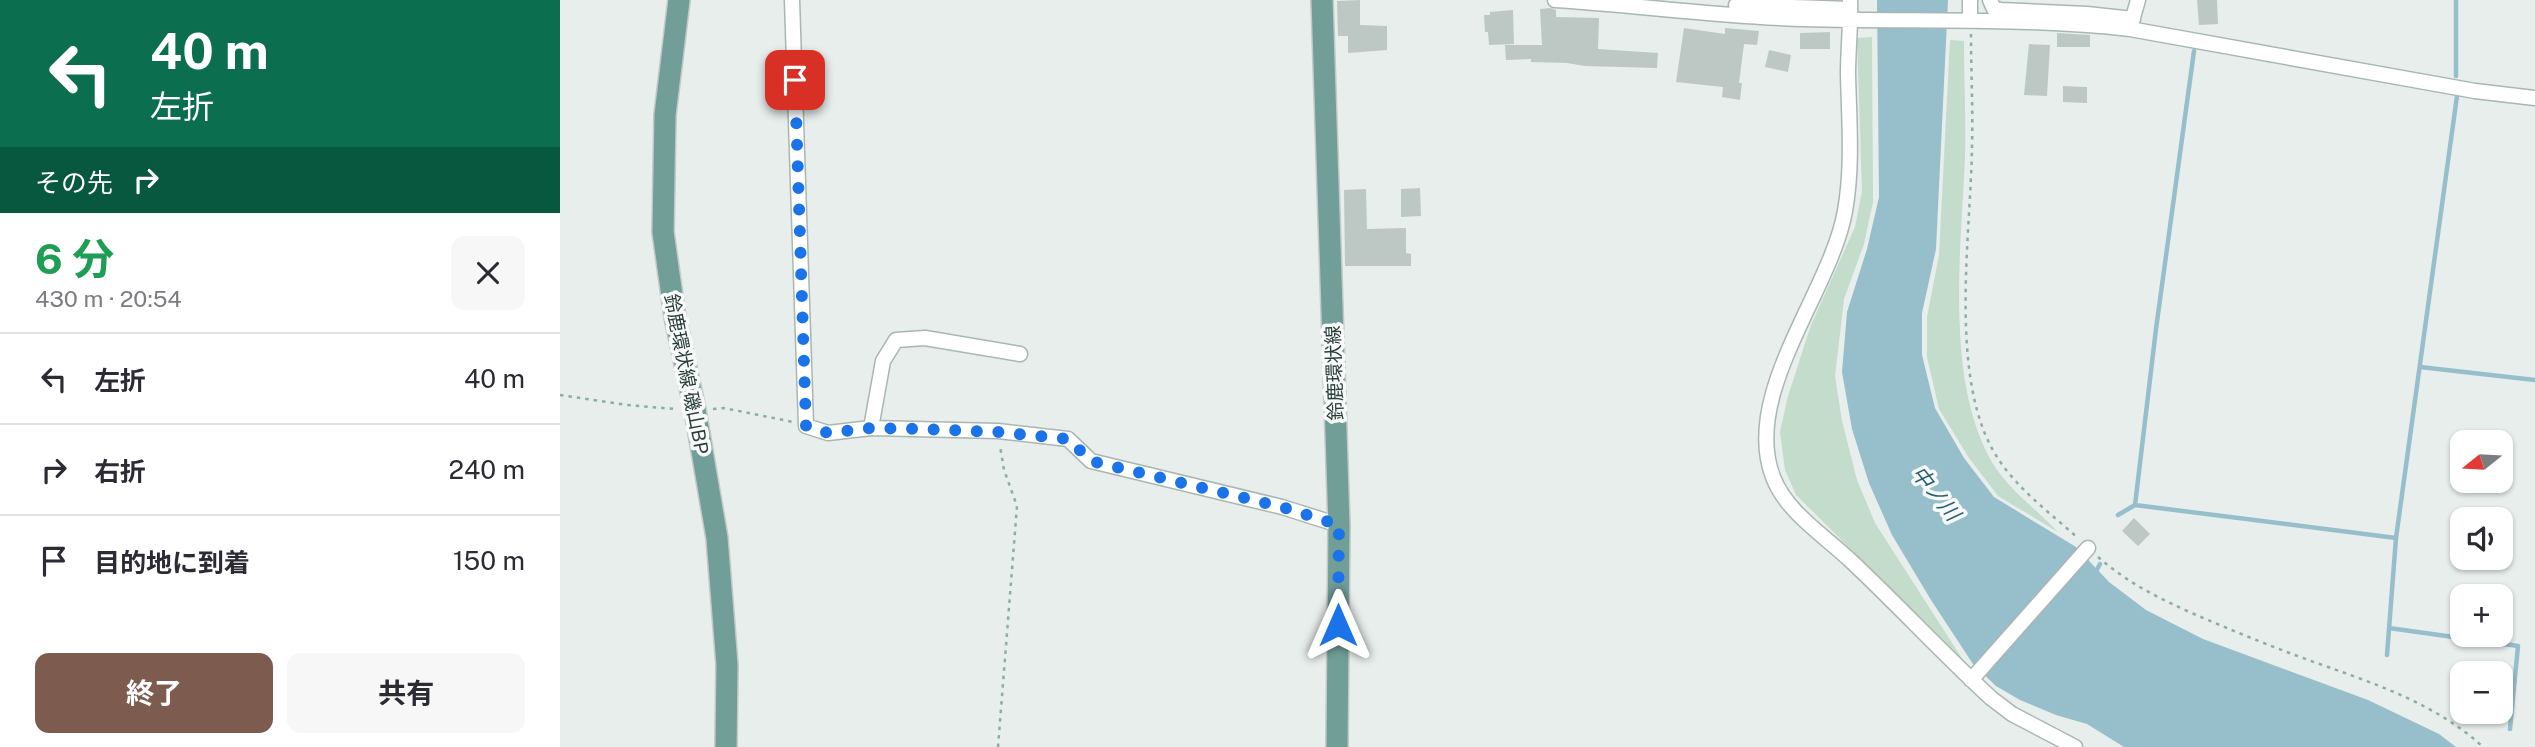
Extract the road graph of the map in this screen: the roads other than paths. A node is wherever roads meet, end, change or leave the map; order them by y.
1 (679, 0) edge
2 (792, 0) edge
3 (1322, 0) edge
4 (1555, 0) edge
5 (1970, 0) edge
6 (1990, 0) edge
7 (2138, 0) edge
8 (1851, 12) edge
9 (1968, 20) junction
10 (2131, 24) junction
11 (2535, 98) edge
12 (1020, 354) dead end
13 (871, 428) junction
14 (1339, 525) junction
15 (2088, 548) road end
16 (1971, 680) junction
17 (726, 747) edge
18 (1337, 747) edge
19 (2075, 747) edge

1 - 17 main road, 鈴鹿環状線 磯山BP
2 - 13 street
3 - 14 main road, 鈴鹿環状線
4 - 8 street
5 - 9 street
6 - 10 street
7 - 10 street
8 - 9 street
8 - 16 street
9 - 10 street
10 - 11 street
12 - 13 street
13 - 14 street
14 - 18 main road, 鈴鹿環状線
15 - 16 street
16 - 19 street

